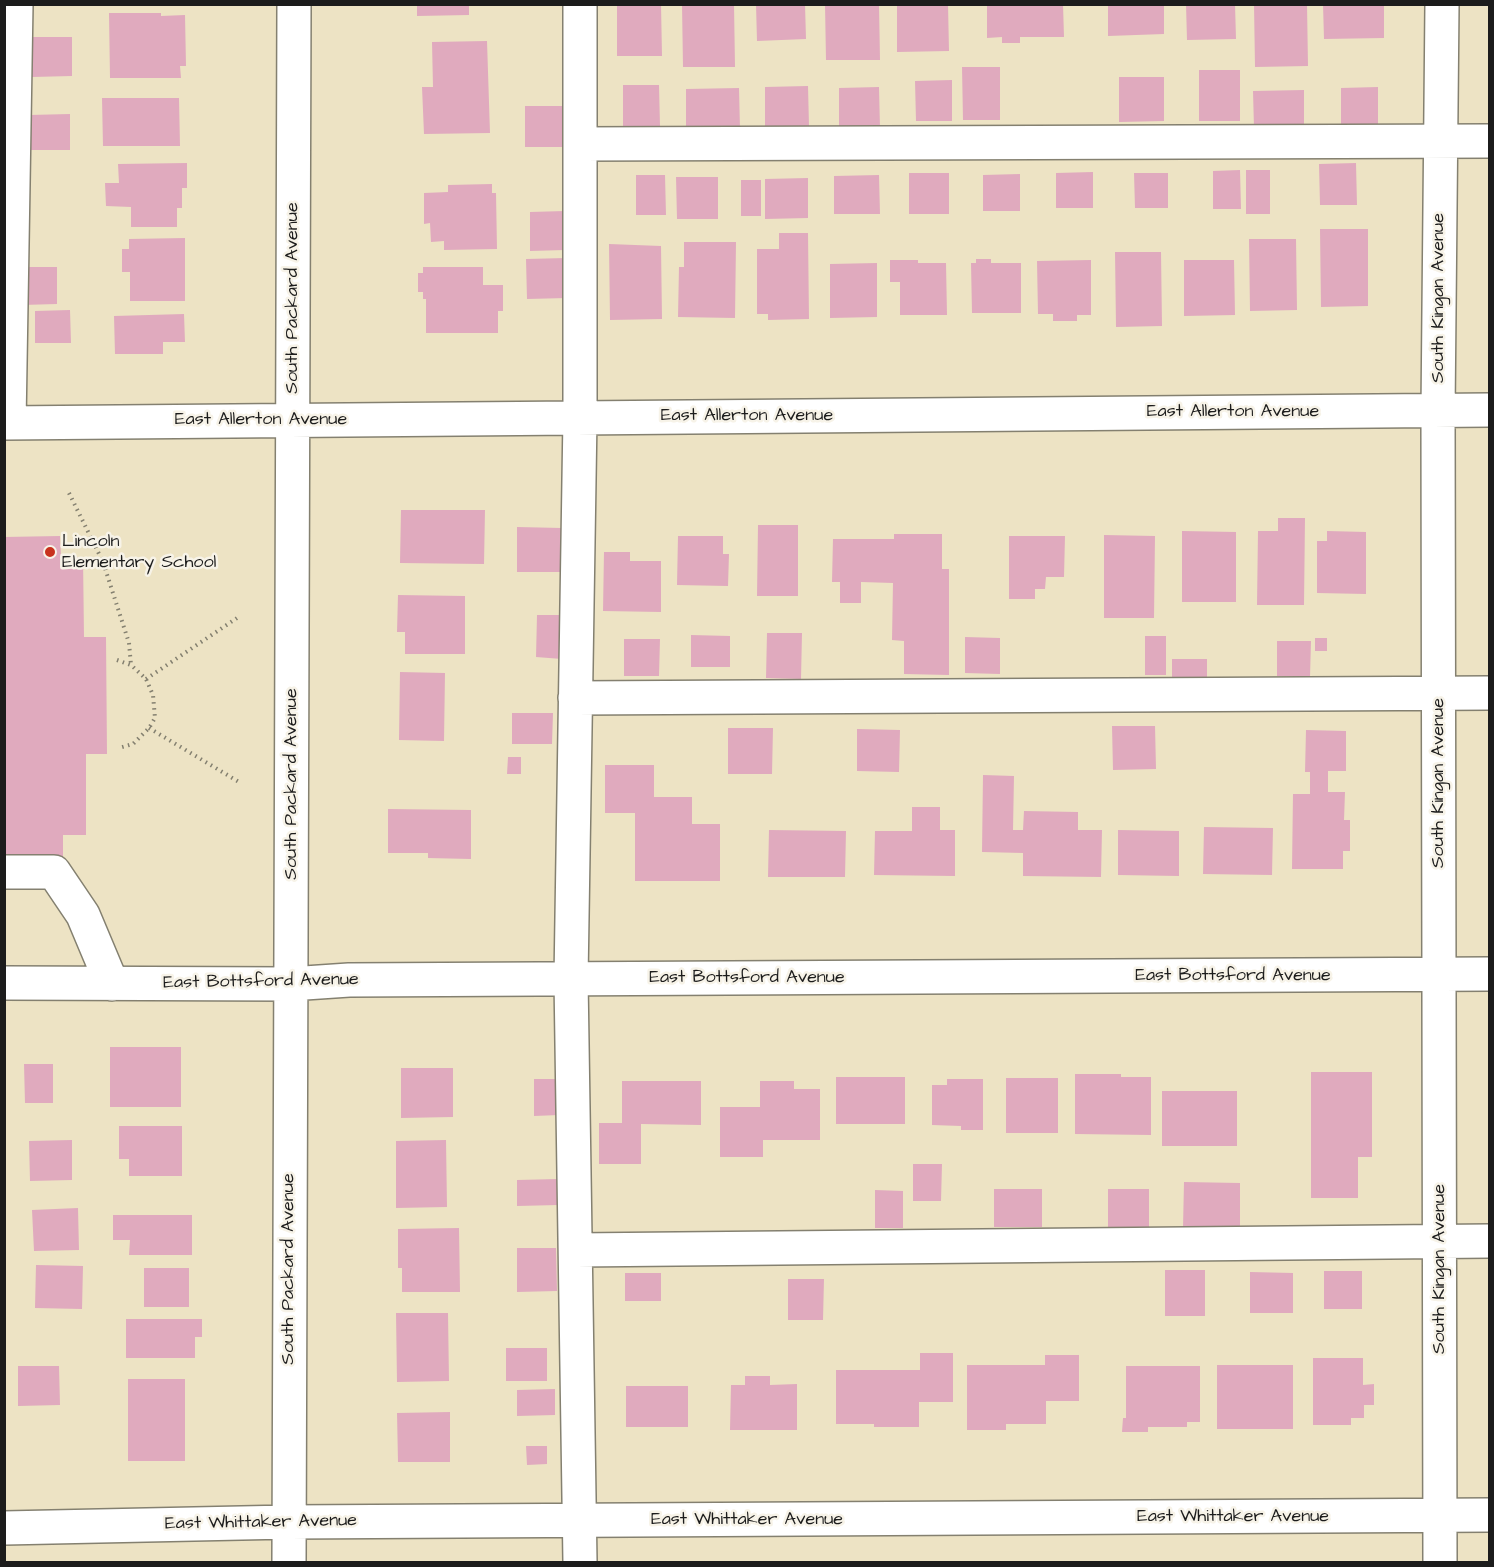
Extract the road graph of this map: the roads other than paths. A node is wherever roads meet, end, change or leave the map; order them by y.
1 (16, 4) edge
2 (294, 4) edge
3 (580, 4) edge
4 (1442, 4) edge
5 (1490, 141) edge
6 (1440, 142) junction
7 (580, 144) junction
8 (9, 146) edge
9 (1490, 410) edge
10 (1438, 411) junction
11 (580, 417) junction
12 (293, 420) junction
13 (7, 423) edge
14 (1438, 693) junction
15 (1490, 693) edge
16 (575, 698) junction
17 (4, 872) edge
18 (1440, 974) junction
19 (1490, 974) edge
20 (571, 979) junction
21 (4, 983) edge
22 (112, 984) junction
23 (290, 984) junction
24 (1440, 1242) junction
25 (1490, 1242) edge
26 (576, 1250) junction
27 (1441, 1515) junction
28 (1490, 1515) edge
29 (580, 1521) junction
30 (289, 1522) junction
31 (4, 1528) edge
32 (289, 1563) edge
33 (580, 1563) edge
34 (1440, 1563) edge

1 - 8 street
2 - 12 street, South Packard Avenue
3 - 7 street
4 - 6 street, South Kingan Avenue
5 - 6 street
6 - 7 street
6 - 10 street, South Kingan Avenue
7 - 11 street
8 - 13 street
9 - 10 street, East Allerton Avenue
10 - 11 street, East Allerton Avenue
10 - 14 street, South Kingan Avenue
11 - 12 street, East Allerton Avenue
11 - 16 street
12 - 13 street, East Allerton Avenue
12 - 23 street, South Packard Avenue
14 - 15 street
14 - 16 street
14 - 18 street, South Kingan Avenue
16 - 20 street
17 - 22 street
18 - 19 street, East Bottsford Avenue
18 - 20 street, East Bottsford Avenue
18 - 24 street, South Kingan Avenue
20 - 23 street, East Bottsford Avenue
20 - 26 street
21 - 22 street, East Bottsford Avenue
22 - 23 street, East Bottsford Avenue
23 - 30 street, South Packard Avenue
24 - 25 street
24 - 26 street
24 - 27 street, South Kingan Avenue
26 - 29 street
27 - 28 street, East Whittaker Avenue
27 - 29 street, East Whittaker Avenue
27 - 34 street, South Kingan Avenue
29 - 30 street, East Whittaker Avenue
29 - 33 street
30 - 31 street, East Whittaker Avenue
30 - 32 street, South Packard Avenue

